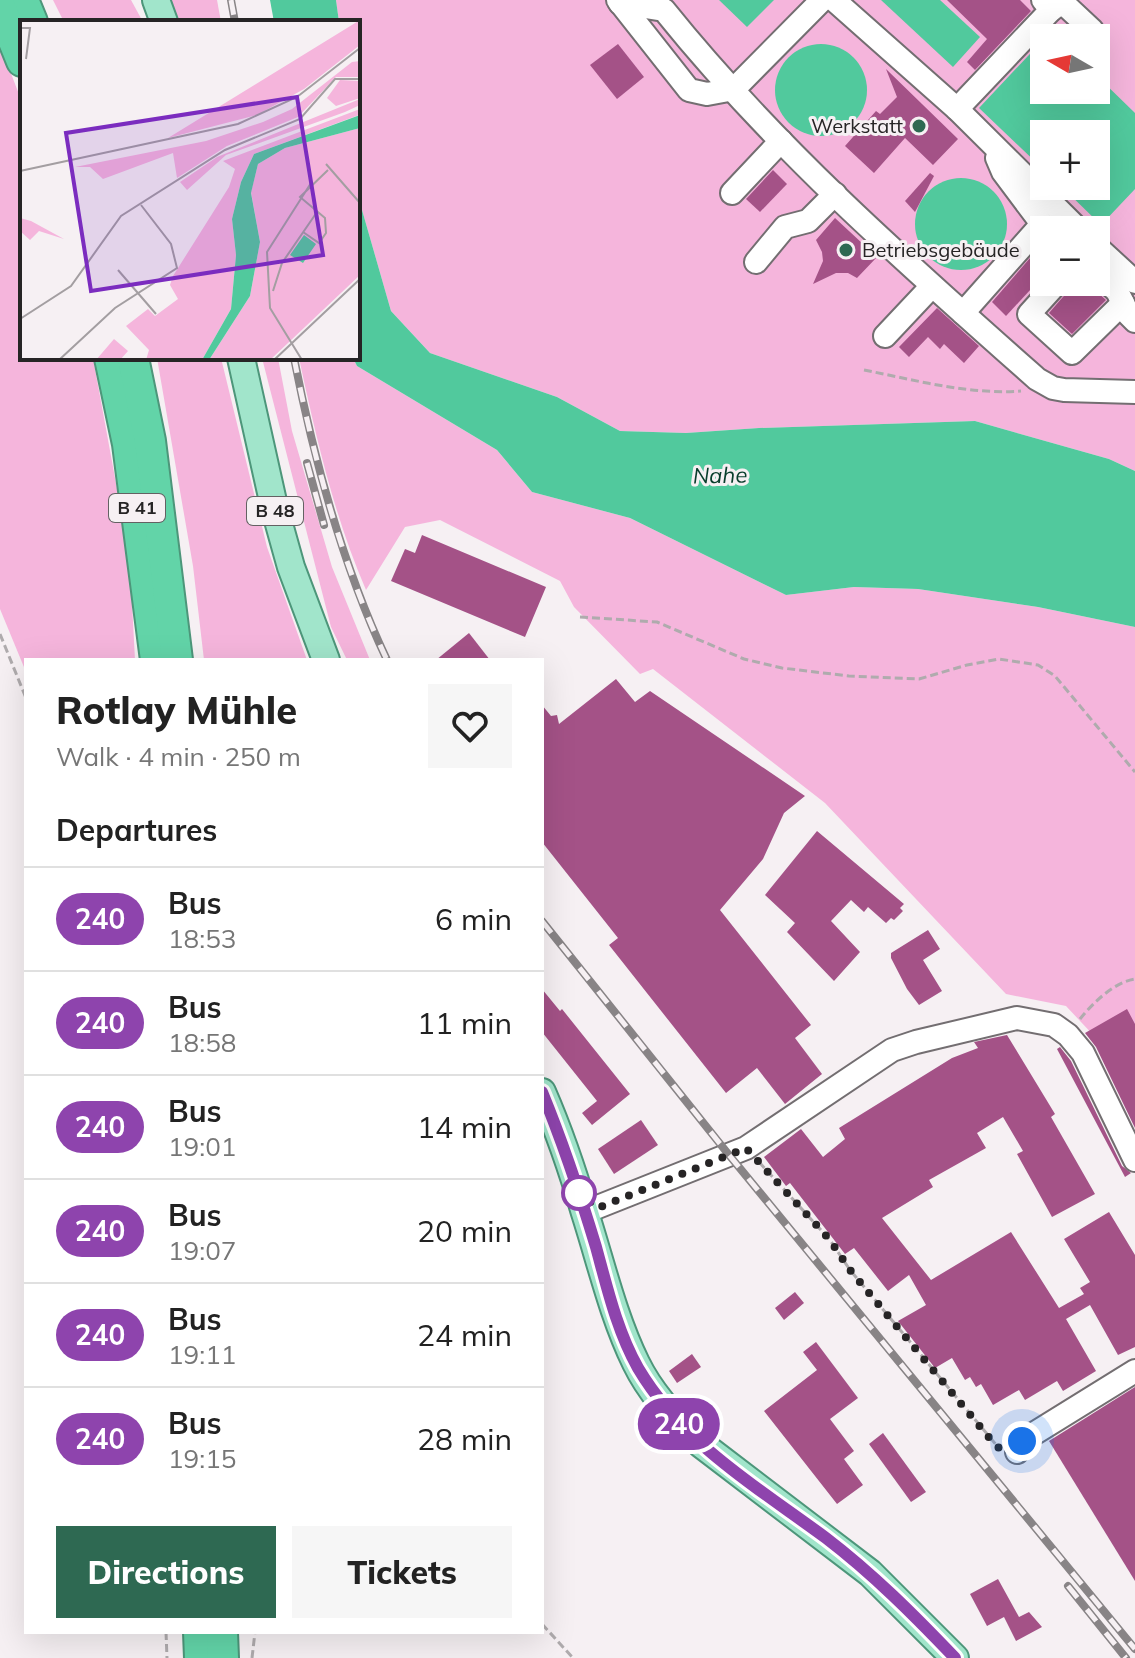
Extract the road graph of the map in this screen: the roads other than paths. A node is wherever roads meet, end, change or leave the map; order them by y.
1 (23, 0) edge
2 (156, 0) edge
3 (822, 0) edge
4 (834, 0) edge
5 (619, 2) edge
6 (1047, 5) edge
7 (0, 7) edge
8 (31, 20) edge
9 (163, 20) edge
10 (1086, 24) edge
11 (20, 56) edge
12 (734, 89) junction
13 (957, 109) junction
14 (781, 141) junction
15 (990, 141) junction
16 (732, 193) dead end
17 (835, 194) junction
18 (1037, 216) edge
19 (1065, 216) edge
20 (1030, 243) edge
21 (1110, 259) edge
22 (756, 262) dead end
23 (1135, 282) edge
24 (1110, 285) edge
25 (932, 286) junction
26 (1045, 296) edge
27 (1129, 312) edge
28 (963, 313) junction
29 (885, 336) dead end
30 (110, 360) edge
31 (133, 360) edge
32 (241, 360) edge
33 (1135, 392) edge
34 (156, 658) edge
35 (177, 658) edge
36 (325, 658) edge
37 (544, 1097) edge
38 (1135, 1160) edge
39 (585, 1212) junction
40 (1135, 1371) edge
41 (1017, 1452) road end
42 (199, 1634) edge
43 (222, 1634) edge
44 (200, 1658) edge
45 (223, 1658) edge
46 (955, 1658) edge

1 - 8 highway
2 - 9 main road
3 - 12 street
4 - 13 street
5 - 12 street
5 - 12 street
6 - 10 street
6 - 13 street
7 - 11 highway
12 - 14 street
13 - 15 street
14 - 16 street
14 - 17 street
15 - 18 street
15 - 19 street
17 - 22 street
17 - 25 street
20 - 28 street
21 - 23 street
24 - 27 street
25 - 28 street
25 - 29 street
26 - 27 street
28 - 33 street
30 - 34 highway, B 41
31 - 35 highway, B 41
32 - 36 main road, B 48
37 - 39 main road
38 - 39 street
39 - 46 main road
40 - 41 street
42 - 44 highway
43 - 45 highway

